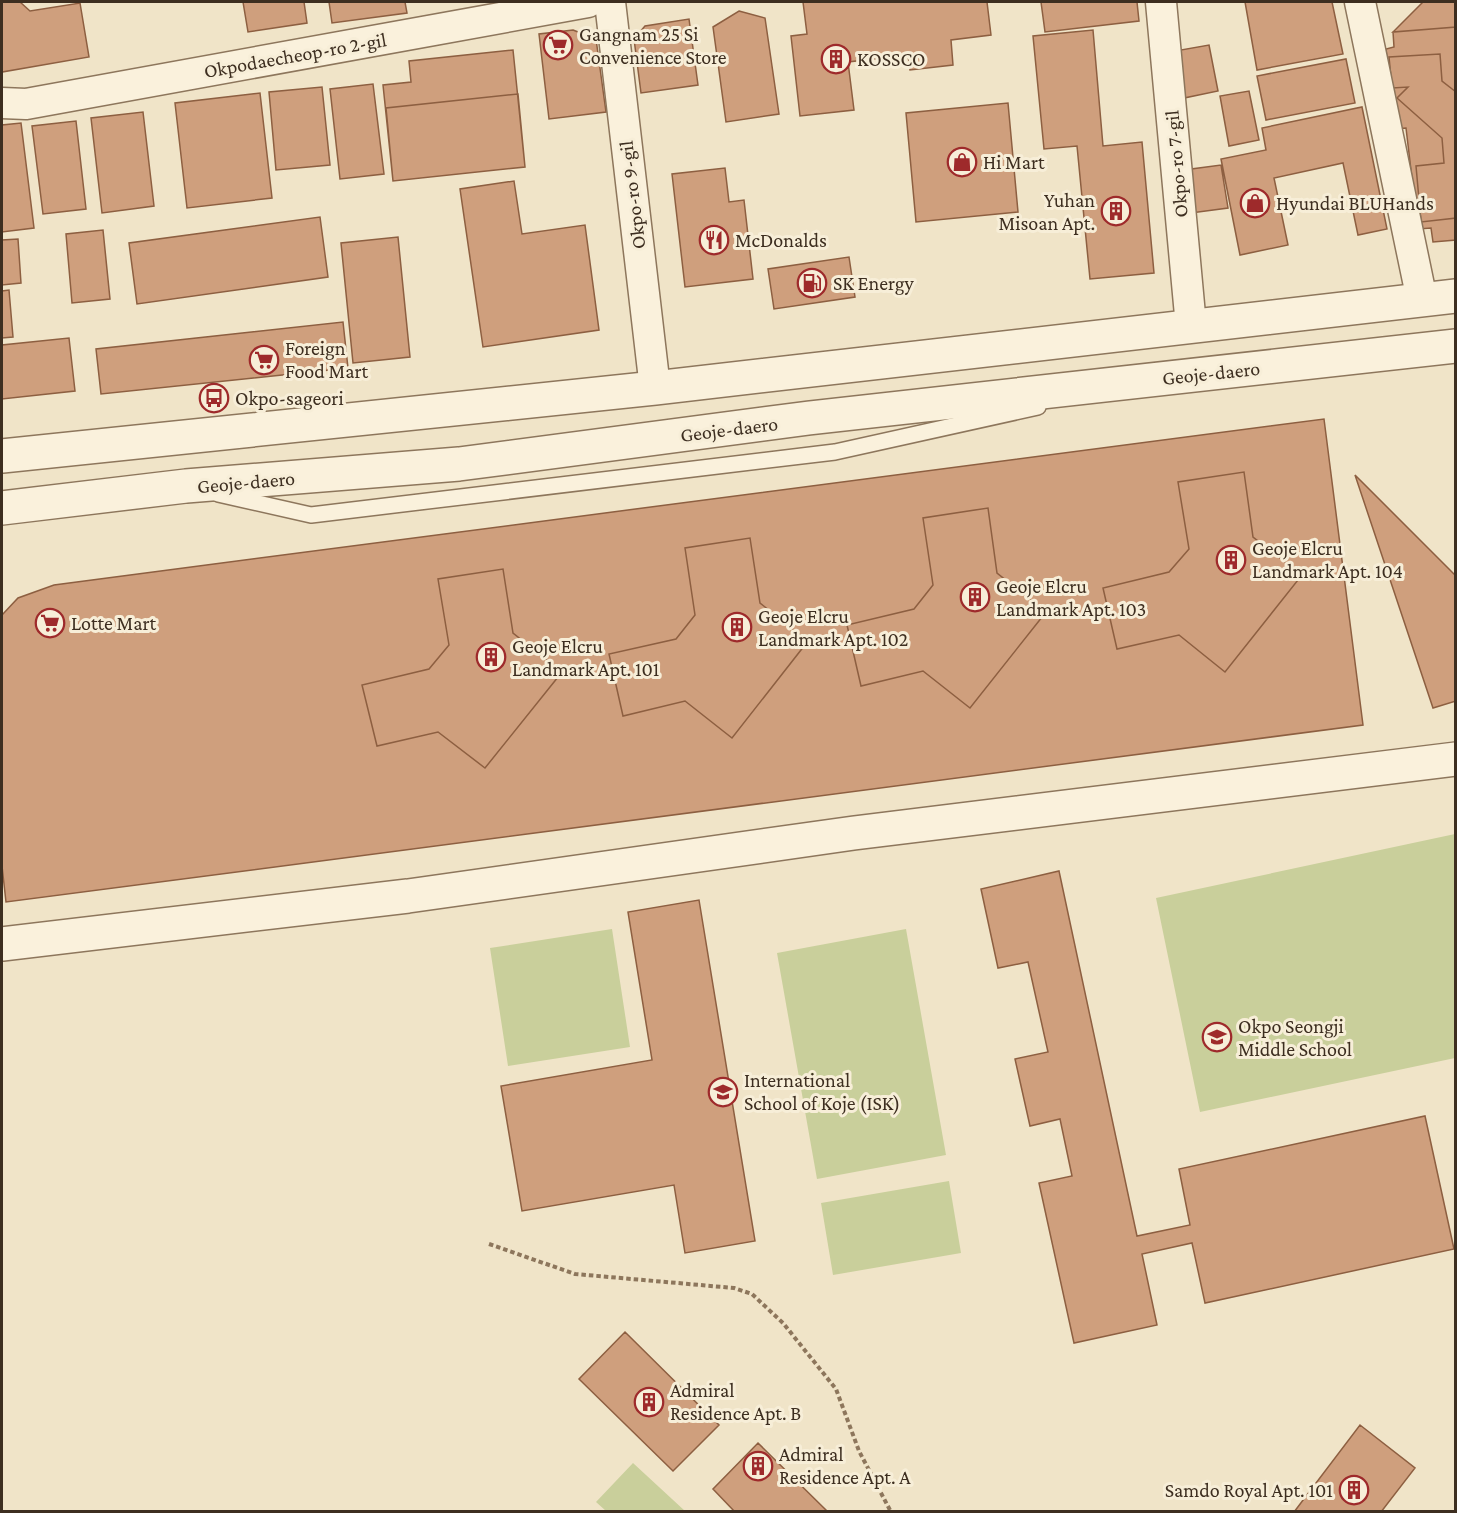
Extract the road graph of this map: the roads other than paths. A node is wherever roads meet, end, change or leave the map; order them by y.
1 (588, 2) edge
2 (610, 2) edge
3 (1161, 2) edge
4 (1360, 2) edge
5 (2, 103) edge
6 (1455, 296) edge
7 (1422, 300) junction
8 (1191, 326) junction
9 (1455, 346) edge
10 (655, 388) junction
11 (2, 456) edge
12 (2, 508) edge
13 (1455, 759) edge
14 (2, 944) edge

1 - 5 street, Okpodaecheop-ro 2-gil
2 - 10 street, Okpo-ro 9-gil
3 - 8 street, Okpo-ro 7-gil
4 - 7 street
6 - 7 street
7 - 8 street
8 - 10 street
9 - 12 street, Geoje-daero
10 - 11 street
13 - 14 street

